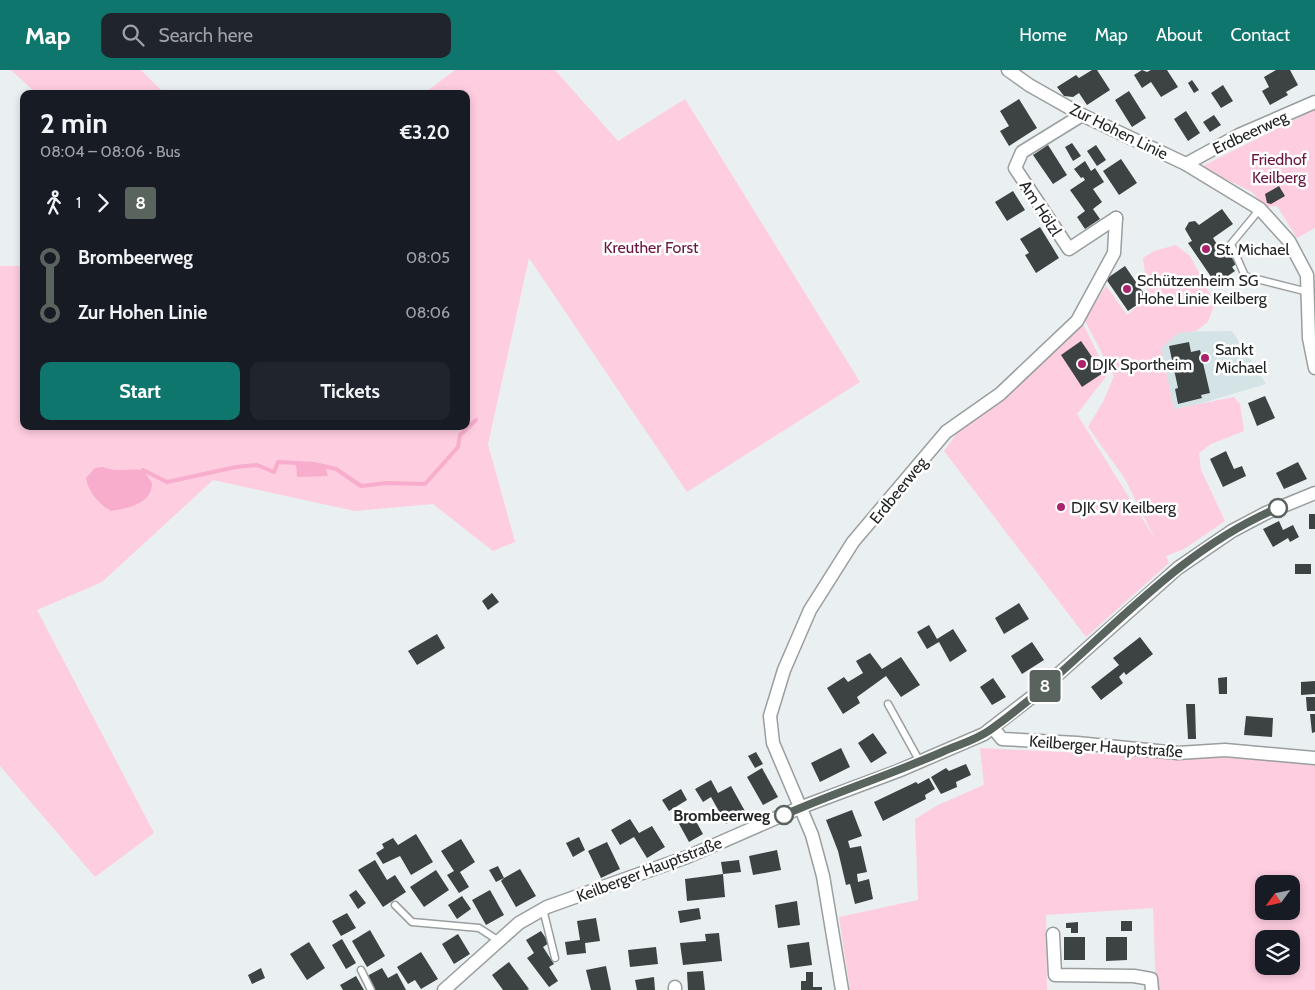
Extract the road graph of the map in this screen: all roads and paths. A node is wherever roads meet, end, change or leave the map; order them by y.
1 (1008, 70) edge
2 (1315, 102) edge
3 (1082, 114) junction
4 (1186, 164) junction
5 (1260, 209) junction
6 (1116, 218) joint
7 (1308, 292) junction
8 (1315, 368) edge
9 (1315, 493) edge
10 (888, 704) dead end
11 (988, 731) junction
12 (1315, 758) edge
13 (920, 762) junction
14 (799, 808) junction
15 (395, 905) dead end
16 (543, 909) junction
17 (1053, 934) dead end
18 (498, 942) junction
19 (555, 958) dead end
20 (361, 970) dead end
21 (1151, 985) edge
22 (371, 990) edge
23 (444, 990) edge
24 (842, 990) edge

1 - 3 street, Zur Hohen Linie
2 - 4 street, Erdbeerweg
3 - 4 street, Zur Hohen Linie
3 - 6 street, Am Hölzl
4 - 5 street, Zur Hohen Linie
5 - 7 street, Zur Hohen Linie
5 - 7 lane
6 - 14 street, Erdbeerweg
7 - 8 street, Zur Hohen Linie
9 - 11 street
10 - 13 lane
11 - 12 street, Keilberger Hauptstraße
11 - 13 street, Keilberger Hauptstraße
13 - 14 street, Keilberger Hauptstraße
14 - 16 street, Keilberger Hauptstraße
14 - 24 street
15 - 18 lane
16 - 18 street, Keilberger Hauptstraße
16 - 19 lane
17 - 21 street
18 - 23 street, Keilberger Hauptstraße
20 - 22 lane

